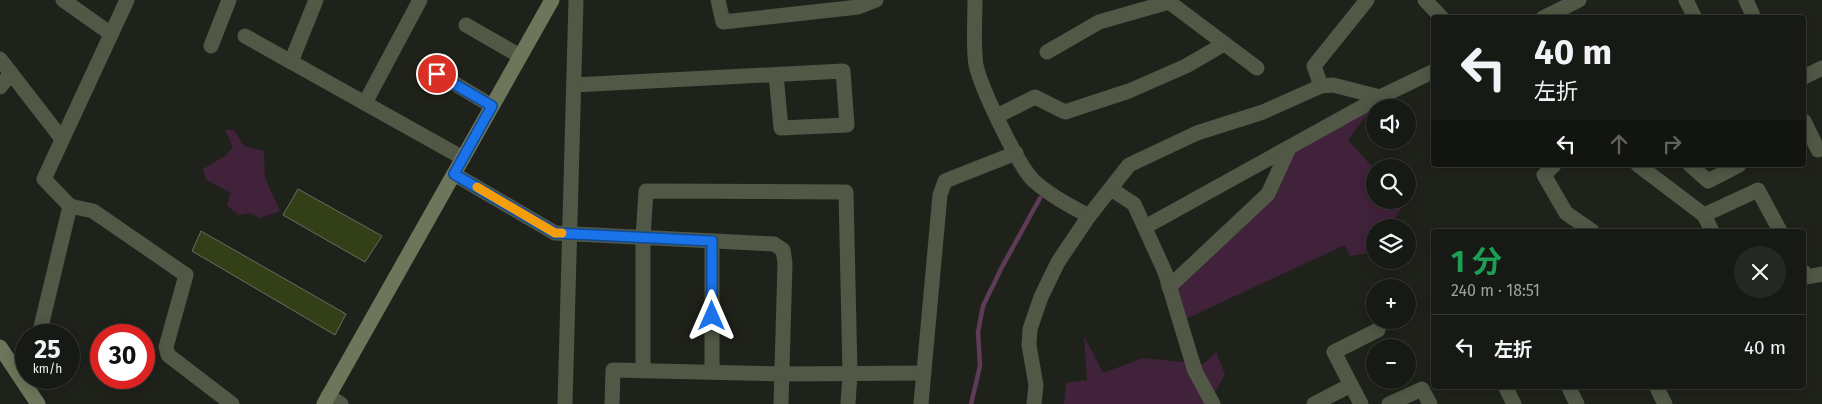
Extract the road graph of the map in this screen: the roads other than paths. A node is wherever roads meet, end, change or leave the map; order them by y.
1 (63, 0) edge
2 (127, 0) edge
3 (229, 0) edge
4 (316, 0) edge
5 (420, 0) edge
6 (552, 0) edge
7 (576, 0) edge
8 (718, 0) edge
9 (876, 0) edge
10 (975, 0) edge
11 (1368, 0) edge
12 (1425, 0) edge
13 (1746, 0) edge
14 (1170, 1) edge
15 (1574, 8) edge
16 (1548, 10) edge
17 (1439, 15) edge
18 (1753, 15) edge
19 (466, 26) dead end
20 (111, 34) junction
21 (245, 36) dead end
22 (1224, 44) junction
23 (211, 46) dead end
24 (1047, 52) dead end
25 (520, 56) junction
26 (0, 59) edge
27 (291, 62) junction
28 (1257, 68) dead end
29 (1822, 68) edge
30 (1431, 72) edge
31 (11, 73) junction
32 (437, 74) dead end
33 (776, 75) junction
34 (1806, 76) edge
35 (574, 85) junction
36 (1320, 86) junction
37 (0, 87) edge
38 (1380, 97) junction
39 (365, 103) junction
40 (492, 106) junction
41 (997, 116) junction
42 (1806, 125) edge
43 (62, 139) junction
44 (1289, 148) junction
45 (1818, 150) dead end
46 (1016, 153) junction
47 (463, 158) junction
48 (1552, 167) edge
49 (1643, 167) edge
50 (1692, 167) edge
51 (1735, 167) edge
52 (454, 174) junction
53 (1111, 188) junction
54 (70, 206) junction
55 (1704, 215) junction
56 (1089, 216) junction
57 (1144, 227) junction
58 (1589, 229) edge
59 (1711, 229) edge
60 (1779, 229) edge
61 (570, 234) junction
62 (643, 238) junction
63 (712, 241) junction
64 (1806, 274) edge
65 (1822, 274) edge
66 (1169, 287) junction
67 (42, 324) edge
68 (1378, 330) dead end
69 (0, 347) edge
70 (15, 366) edge
71 (643, 371) junction
72 (712, 372) junction
73 (924, 373) junction
74 (782, 374) junction
75 (850, 374) junction
76 (1351, 385) junction
77 (1428, 386) edge
78 (30, 389) edge
79 (1506, 389) edge
80 (1570, 389) edge
81 (1658, 389) edge
82 (331, 401) edge
83 (38, 404) edge
84 (232, 404) edge
85 (565, 404) edge
86 (612, 404) edge
87 (781, 404) edge
88 (848, 404) edge
89 (921, 404) edge
90 (1034, 404) edge
91 (1213, 404) edge
92 (1314, 404) edge
93 (1361, 404) edge
94 (1389, 404) edge
95 (1430, 404) edge
96 (1514, 404) edge
97 (1577, 404) edge
98 (1665, 404) edge

1 - 20 street
2 - 20 street
3 - 23 street
4 - 27 street
5 - 39 street
6 - 25 street
7 - 35 street
8 - 9 street
10 - 41 street
11 - 36 street
12 - 17 street
13 - 18 street
14 - 22 street
14 - 24 street
15 - 16 street
19 - 25 street
20 - 43 street
21 - 27 street
22 - 28 street
22 - 41 street
25 - 40 street
26 - 31 street
27 - 39 street
29 - 34 street
30 - 38 street
31 - 37 street
31 - 43 street
32 - 40 street
33 - 33 street
33 - 35 street
35 - 61 street
36 - 38 street
36 - 53 street
38 - 44 street
39 - 47 street
40 - 47 street
41 - 46 street
42 - 45 street
43 - 54 street
44 - 57 street
44 - 66 street
46 - 56 street
46 - 73 street
47 - 52 street
48 - 58 street
49 - 55 street
50 - 51 street
52 - 61 street
52 - 82 street
53 - 56 street
53 - 57 street
54 - 67 street
54 - 84 street
55 - 59 street
55 - 60 street
56 - 90 street
57 - 66 street
61 - 62 street
61 - 85 street
62 - 63 street
62 - 71 street
62 - 75 street
63 - 72 street
63 - 74 street
64 - 65 street
66 - 91 street
68 - 76 street
69 - 70 street
71 - 72 street
71 - 86 street
72 - 74 street
73 - 75 street
73 - 89 street
74 - 75 street
74 - 87 street
75 - 88 street
76 - 92 street
76 - 93 street
77 - 94 street
77 - 95 street
78 - 83 street
79 - 96 street
80 - 97 street
81 - 98 street

